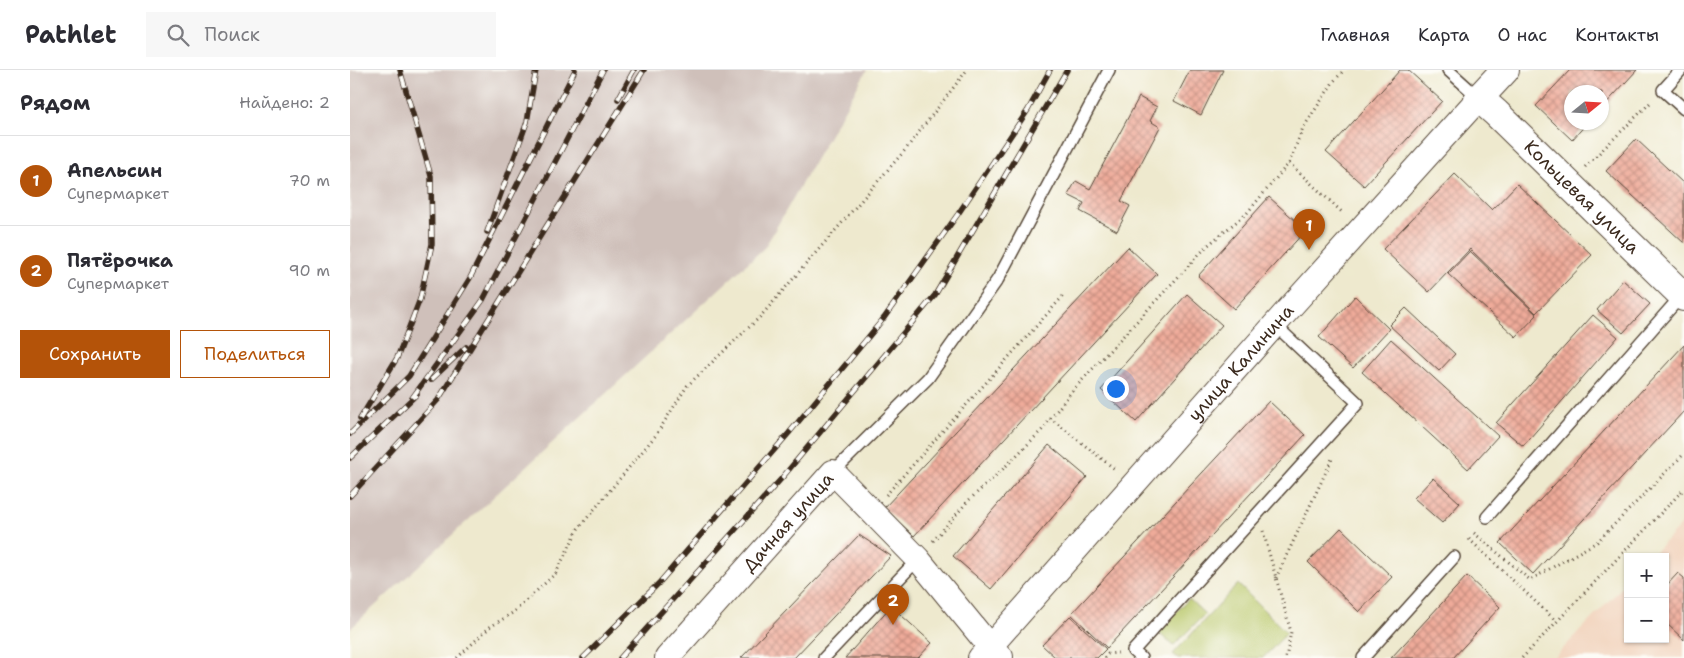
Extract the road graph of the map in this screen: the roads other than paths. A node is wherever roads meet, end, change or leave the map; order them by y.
1 (1109, 70) edge
2 (1448, 70) edge
3 (1505, 70) edge
4 (1681, 70) edge
5 (1479, 98) junction
6 (1684, 109) edge
7 (1683, 296) edge
8 (1275, 325) junction
9 (833, 472) junction
10 (1487, 518) road end
11 (1454, 557) road end
12 (918, 559) junction
13 (991, 654) edge
14 (667, 658) edge
15 (824, 658) edge
16 (1141, 658) edge
17 (1363, 658) edge

1 - 9 lane
2 - 5 lane
3 - 5 street, улица Калинина
4 - 6 lane
5 - 7 street, Кольцевая улица
5 - 8 street, улица Калинина
7 - 10 lane
8 - 13 street, улица Калинина
8 - 16 lane
9 - 12 street, Дачная улица
9 - 14 street, Дачная улица
11 - 17 lane
12 - 13 street, Дачная улица
12 - 15 lane

